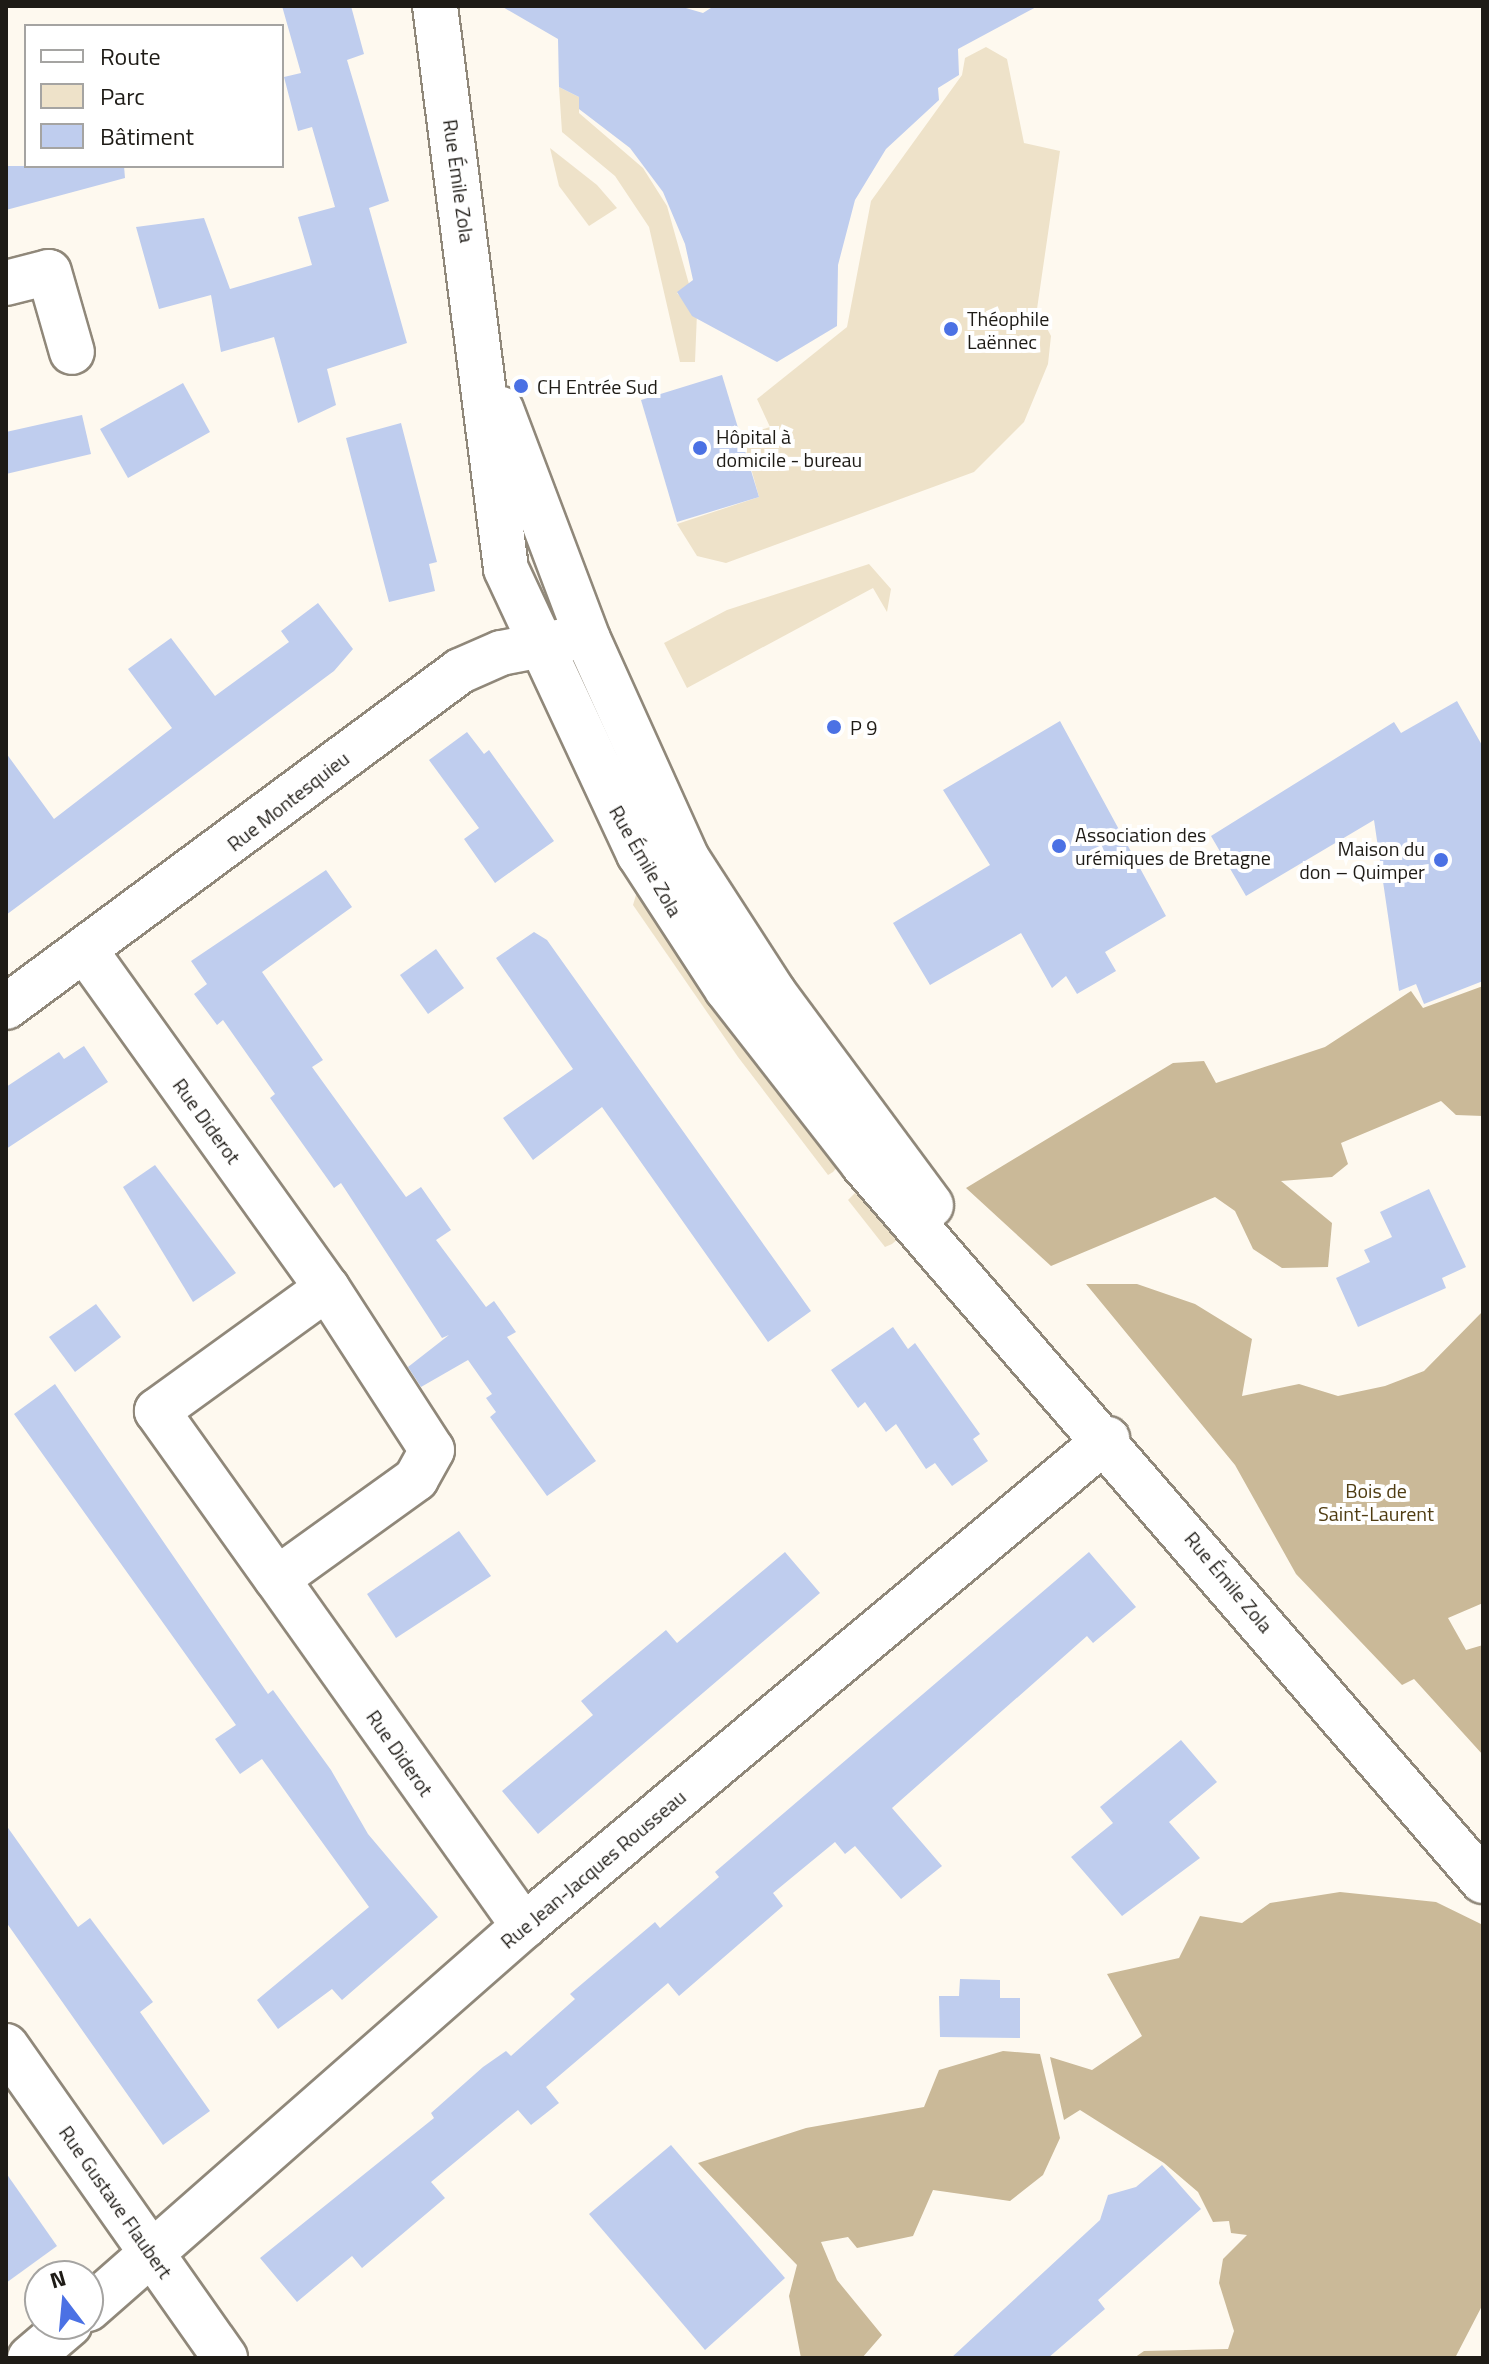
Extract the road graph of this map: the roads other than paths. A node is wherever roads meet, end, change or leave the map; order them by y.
1 (435, 6) edge
2 (6, 283) edge
3 (72, 352) dead end
4 (481, 357) junction
5 (588, 639) junction
6 (536, 643) junction
7 (87, 953) junction
8 (6, 1007) edge
9 (974, 1284) junction
10 (327, 1288) junction
11 (1107, 1439) junction
12 (277, 1579) junction
13 (1483, 1881) edge
14 (524, 1926) junction
15 (6, 2046) edge
16 (154, 2254) junction
17 (104, 2296) edge
18 (51, 2340) edge
19 (30, 2358) edge
20 (225, 2358) edge

1 - 4 street, Rue Émile Zola
2 - 3 street
4 - 5 street, Rue Émile Zola
4 - 6 street, Rue Émile Zola
5 - 6 street, Rue Montesquieu
5 - 9 street, Rue Émile Zola
6 - 7 street, Rue Montesquieu
6 - 9 street, Rue Émile Zola
7 - 8 street, Rue Montesquieu
7 - 10 street, Rue Diderot
9 - 11 street, Rue Émile Zola
10 - 12 street, Rue Diderot
10 - 12 street, Rue Diderot
11 - 13 street, Rue Émile Zola
11 - 14 street, Rue Jean-Jacques Rousseau
12 - 14 street, Rue Diderot
14 - 16 street, Rue Jean-Jacques Rousseau
15 - 16 street, Rue Gustave Flaubert
16 - 17 street, Rue Jean-Jacques Rousseau
16 - 20 street, Rue Gustave Flaubert
18 - 19 street

